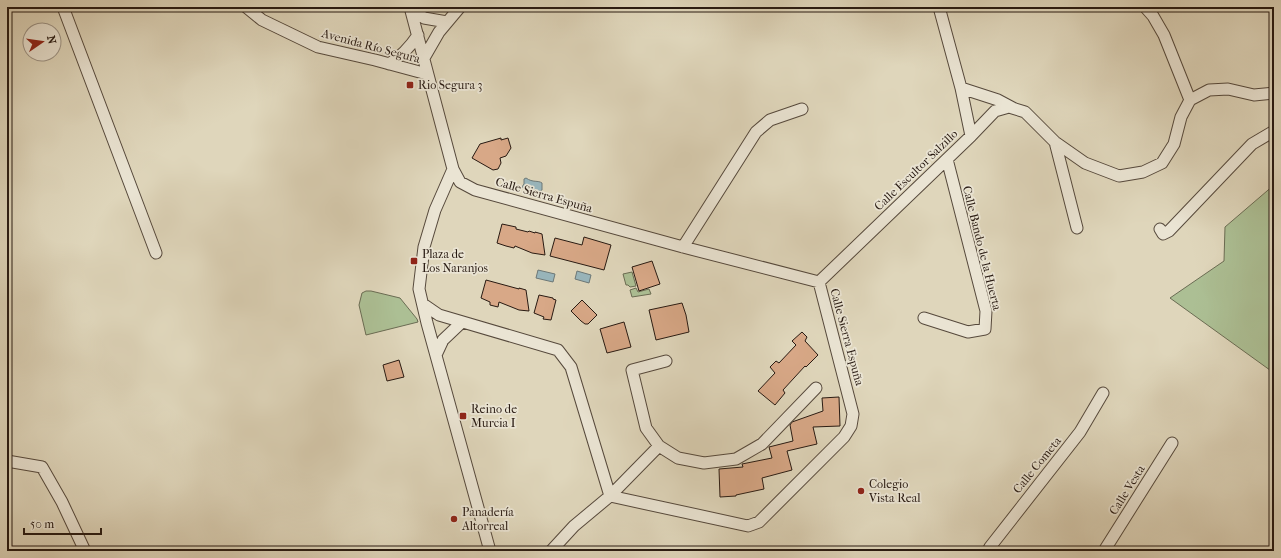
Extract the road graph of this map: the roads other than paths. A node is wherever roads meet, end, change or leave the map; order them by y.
1 (63, 7) edge
2 (246, 7) edge
3 (410, 7) edge
4 (460, 7) edge
5 (939, 7) edge
6 (1144, 7) edge
7 (447, 22) junction
8 (418, 35) junction
9 (424, 58) junction
10 (389, 64) junction
11 (427, 74) junction
12 (961, 88) junction
13 (1274, 93) edge
14 (1190, 100) junction
15 (802, 108) dead end
16 (1015, 109) junction
17 (1274, 131) edge
18 (971, 136) junction
19 (1055, 142) junction
20 (947, 159) junction
21 (453, 170) junction
22 (1077, 228) dead end
23 (1160, 229) dead end
24 (683, 247) junction
25 (156, 253) dead end
26 (819, 282) junction
27 (423, 304) junction
28 (924, 318) dead end
29 (462, 322) junction
30 (436, 355) junction
31 (666, 361) dead end
32 (816, 388) dead end
33 (1103, 393) dead end
34 (1172, 443) dead end
35 (659, 446) junction
36 (7, 461) edge
37 (610, 496) junction
38 (85, 551) edge
39 (490, 551) edge
40 (551, 551) edge
41 (988, 551) edge
42 (1104, 551) edge

1 - 25 street
2 - 10 street, Avenida Río Segura
3 - 7 street
3 - 8 street
4 - 7 street
5 - 12 street, Calle Escultor Salzillo
6 - 14 street
7 - 9 street
8 - 9 street
8 - 10 street
9 - 11 street
10 - 11 street, Avenida Río Segura
11 - 21 street
12 - 16 street
12 - 18 street, Calle Escultor Salzillo
13 - 14 street
14 - 19 street
15 - 24 street
16 - 18 street
16 - 19 street
17 - 23 street
18 - 20 street, Calle Escultor Salzillo
19 - 22 street
20 - 26 street, Calle Escultor Salzillo
20 - 28 street, Calle Bando de la Huerta
21 - 24 street, Calle Sierra Espuña
21 - 27 street
24 - 26 street, Calle Sierra Espuña
26 - 37 street, Calle Sierra Espuña
27 - 29 street
27 - 30 street
29 - 30 street
29 - 37 street
30 - 39 street
31 - 35 street
32 - 35 street
33 - 41 street, Calle Cometa
34 - 42 street, Calle Vesta
35 - 37 street
36 - 38 street
37 - 40 street

